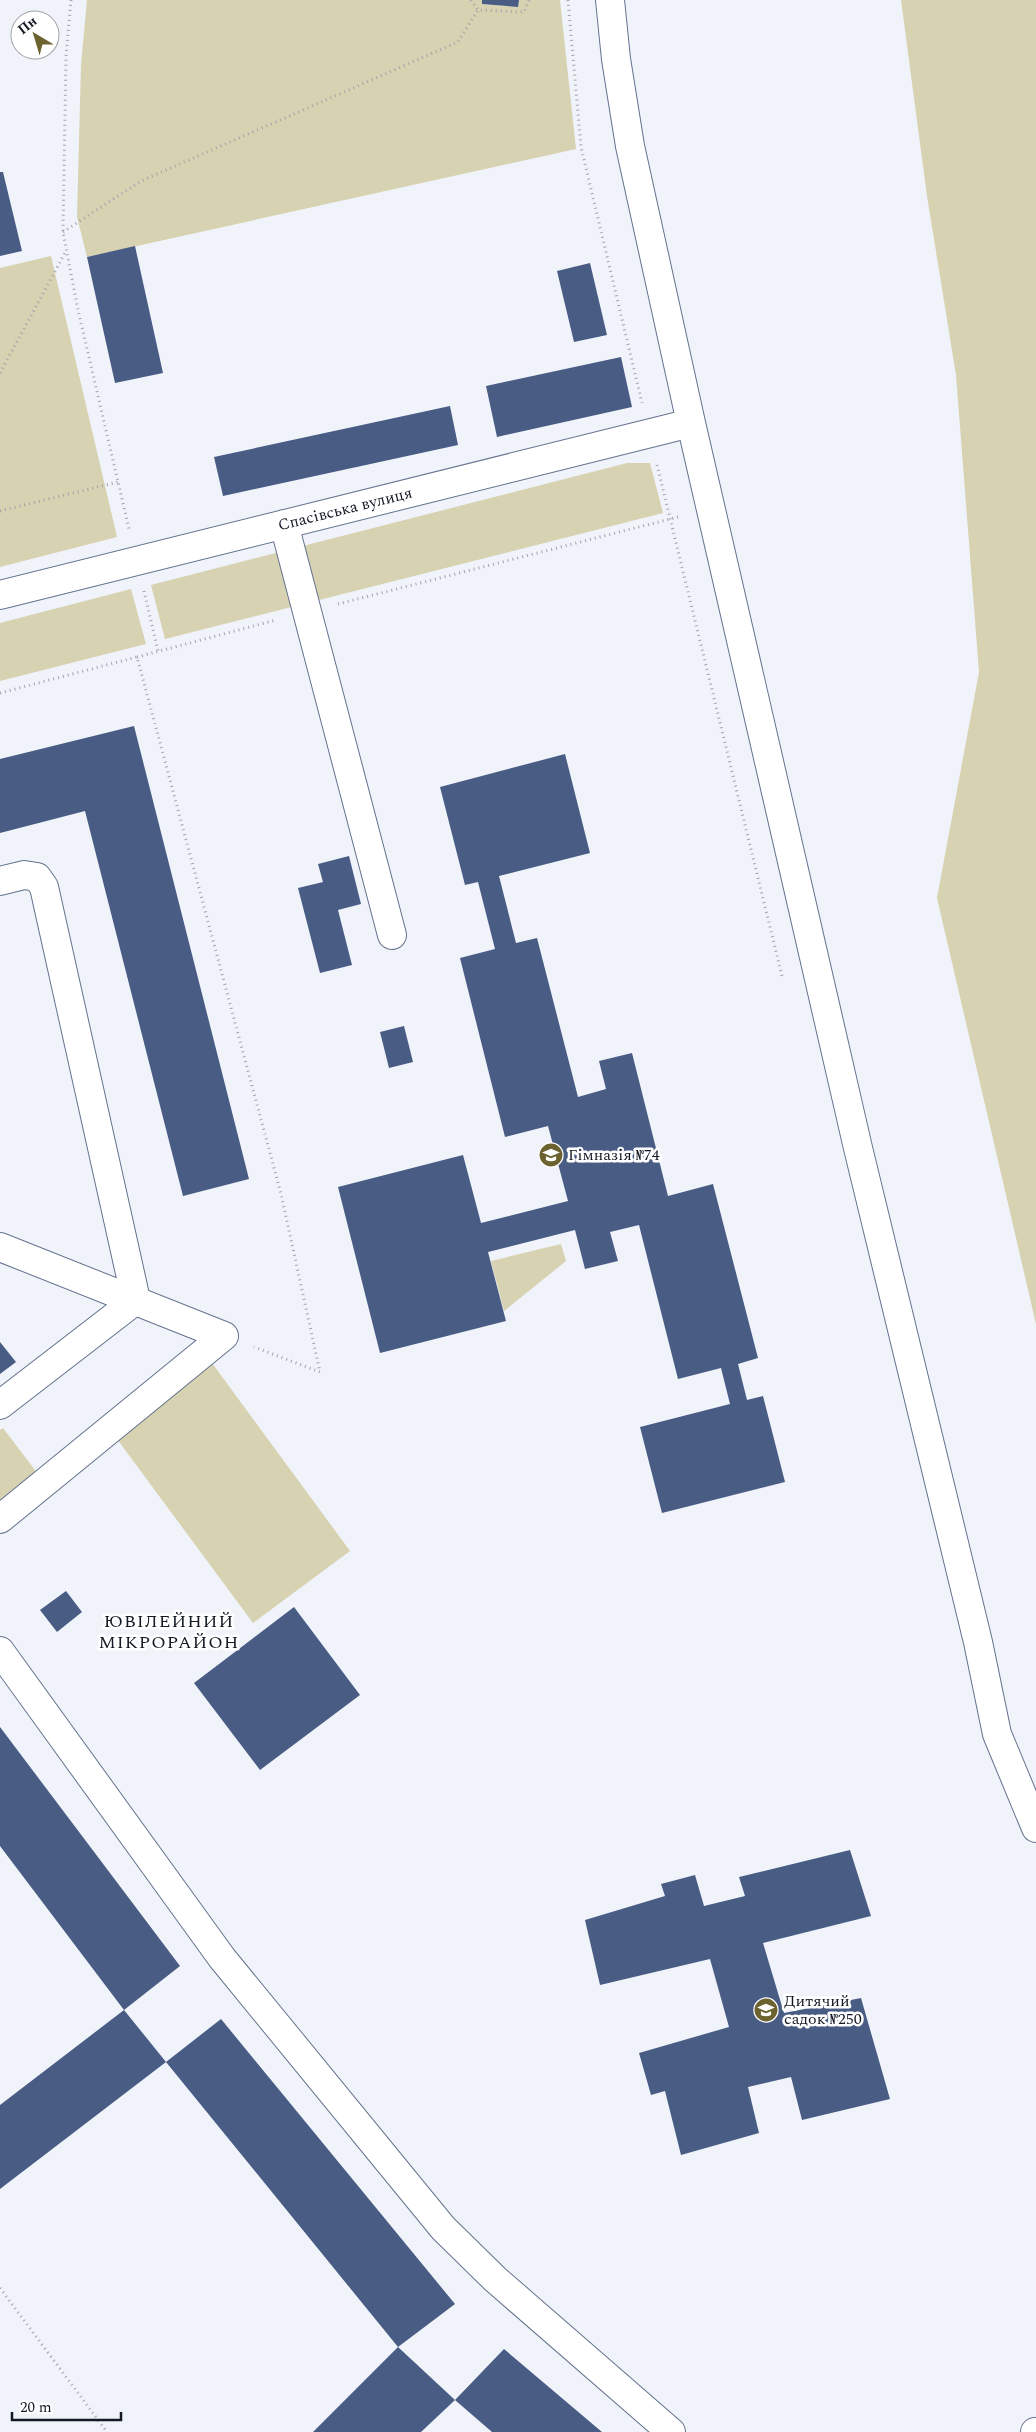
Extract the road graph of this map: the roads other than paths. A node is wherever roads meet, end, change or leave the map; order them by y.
1 (610, 0) edge
2 (691, 423) junction
3 (284, 524) junction
4 (0, 595) edge
5 (0, 881) edge
6 (392, 935) dead end
7 (0, 1247) edge
8 (136, 1300) junction
9 (0, 1405) edge
10 (0, 1519) edge
11 (0, 1651) edge
12 (1036, 1828) edge
13 (671, 2432) edge

1 - 2 street
2 - 3 street, Спасівська вулиця
2 - 12 street
3 - 4 street, Спасівська вулиця
3 - 6 street
5 - 8 street
7 - 8 street
8 - 9 street
8 - 10 street
11 - 13 street

